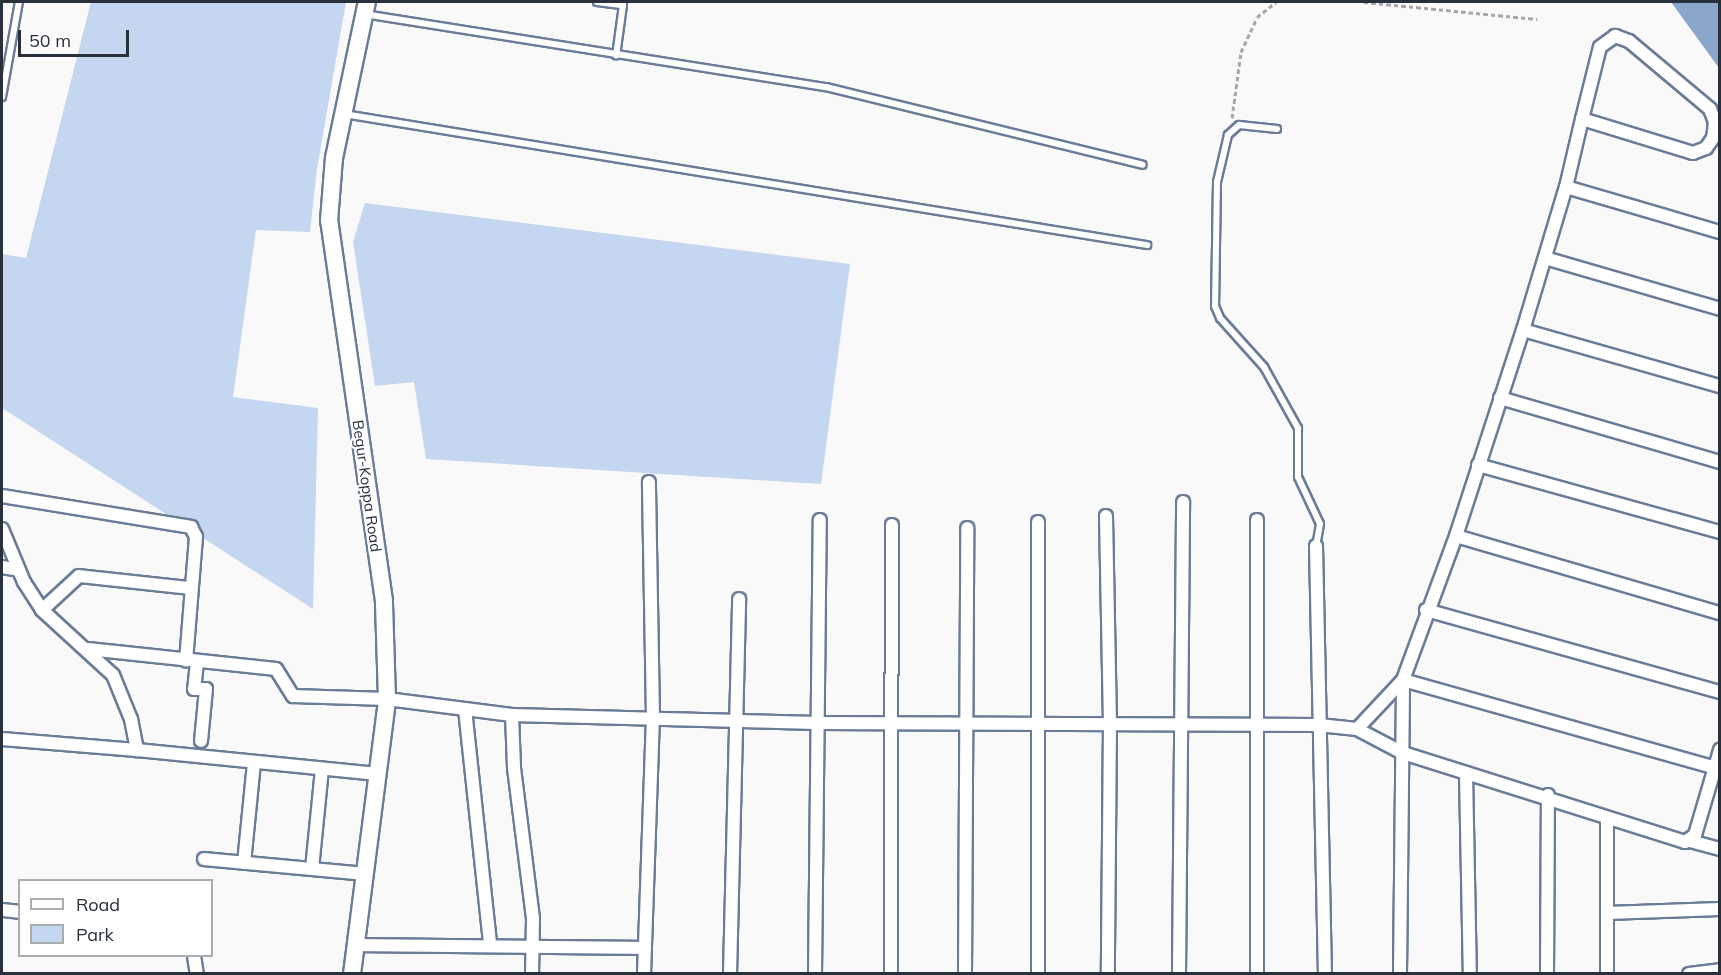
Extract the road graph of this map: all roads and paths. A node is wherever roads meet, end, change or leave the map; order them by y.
1 (19, 2) edge
2 (597, 2) edge
3 (1276, 2) edge
4 (1364, 2) edge
5 (365, 8) edge
6 (1537, 19) dead end
7 (616, 56) junction
8 (2, 97) edge
9 (343, 114) junction
10 (1582, 119) junction
11 (1231, 129) junction
12 (1277, 129) dead end
13 (1143, 165) dead end
14 (1566, 187) junction
15 (1719, 232) edge
16 (1147, 245) dead end
17 (1545, 258) junction
18 (1719, 309) edge
19 (1523, 330) junction
20 (1719, 386) edge
21 (1500, 398) junction
22 (1719, 462) edge
23 (1478, 465) junction
24 (649, 482) dead end
25 (2, 496) edge
26 (1184, 502) dead end
27 (1106, 516) dead end
28 (820, 520) dead end
29 (1257, 520) dead end
30 (1038, 522) dead end
31 (892, 525) dead end
32 (967, 528) dead end
33 (2, 529) edge
34 (1719, 532) edge
35 (1456, 536) junction
36 (1316, 546) joint
37 (2, 567) edge
38 (19, 570) junction
39 (189, 588) junction
40 (739, 599) dead end
41 (42, 610) junction
42 (1426, 610) junction
43 (1719, 613) edge
44 (87, 649) junction
45 (191, 662) junction
46 (1403, 680) junction
47 (1719, 692) edge
48 (387, 699) junction
49 (465, 709) junction
50 (512, 715) junction
51 (653, 717) junction
52 (733, 720) junction
53 (817, 723) junction
54 (892, 723) junction
55 (965, 723) junction
56 (1037, 723) junction
57 (1110, 723) junction
58 (1184, 724) junction
59 (1319, 725) junction
60 (1255, 727) junction
61 (1357, 729) junction
62 (2, 739) edge
63 (201, 741) dead end
64 (138, 750) junction
65 (1719, 750) edge
66 (1403, 753) junction
67 (254, 762) junction
68 (1717, 768) edge
69 (322, 769) junction
70 (1466, 772) junction
71 (378, 774) junction
72 (1548, 795) junction
73 (1607, 818) junction
74 (1690, 841) junction
75 (1719, 849) edge
76 (204, 859) dead end
77 (244, 863) junction
78 (312, 869) junction
79 (365, 874) junction
80 (1719, 909) edge
81 (2, 910) edge
82 (18, 912) edge
83 (1607, 913) junction
84 (490, 944) junction
85 (535, 944) junction
86 (356, 945) junction
87 (645, 948) junction
88 (194, 957) edge
89 (1719, 970) edge
90 (197, 974) edge
91 (352, 974) edge
92 (532, 974) edge
93 (644, 974) edge
94 (730, 974) edge
95 (815, 974) edge
96 (891, 974) edge
97 (965, 974) edge
98 (1038, 974) edge
99 (1108, 974) edge
100 (1179, 974) edge
101 (1257, 974) edge
102 (1325, 974) edge
103 (1400, 974) edge
104 (1470, 974) edge
105 (1547, 974) edge
106 (1607, 974) edge
107 (1689, 974) edge

1 - 8 lane
2 - 7 lane
3 - 11 path
4 - 6 path
5 - 7 lane
5 - 9 main road, Begur-Koppa Road
7 - 13 lane
9 - 16 lane
9 - 48 main road, Begur-Koppa Road
10 - 10 street
10 - 14 street
11 - 12 lane
11 - 36 lane
14 - 15 street
14 - 17 street
17 - 18 street
17 - 19 street
19 - 20 street
19 - 21 street
21 - 22 street
21 - 23 street
23 - 34 street
23 - 35 street
24 - 51 street
25 - 39 street
26 - 58 street
27 - 57 street
28 - 53 street
29 - 60 street
30 - 56 street
31 - 54 street
32 - 55 street
33 - 38 street
35 - 42 street
35 - 43 street
36 - 59 street
37 - 38 street
38 - 41 street
39 - 41 street
39 - 45 street
40 - 52 street
41 - 44 street
42 - 46 street
42 - 47 street
44 - 45 street
44 - 64 street
45 - 48 street
45 - 63 street
46 - 61 street
46 - 66 street
46 - 68 street
48 - 49 street
48 - 71 main road, Begur-Koppa Road
49 - 50 street
49 - 84 street
50 - 51 street
50 - 85 street
51 - 52 street
51 - 87 street
52 - 53 street
52 - 94 street
53 - 54 street
53 - 95 street
54 - 55 street
54 - 96 street
55 - 56 street
55 - 97 street
56 - 57 street
56 - 98 street
57 - 58 street
57 - 99 street
58 - 60 street
58 - 100 street
59 - 60 street
59 - 61 street
59 - 102 street
60 - 101 street
61 - 66 street
62 - 64 street
64 - 67 street
65 - 68 street
66 - 70 street
66 - 103 street
67 - 69 street
67 - 77 street
68 - 74 street
69 - 71 street
69 - 78 street
70 - 72 street
70 - 104 street
71 - 79 main road, Begur-Koppa Road
72 - 73 street
72 - 105 street
73 - 74 street
73 - 83 street
74 - 75 street
76 - 77 street
77 - 78 street
78 - 79 street
79 - 86 main road, Begur-Koppa Road
80 - 83 street
81 - 82 street
83 - 106 street
84 - 85 street
84 - 86 street
85 - 87 street
85 - 92 street
86 - 91 main road, Begur-Koppa Road
87 - 93 street
88 - 90 street
89 - 107 street

